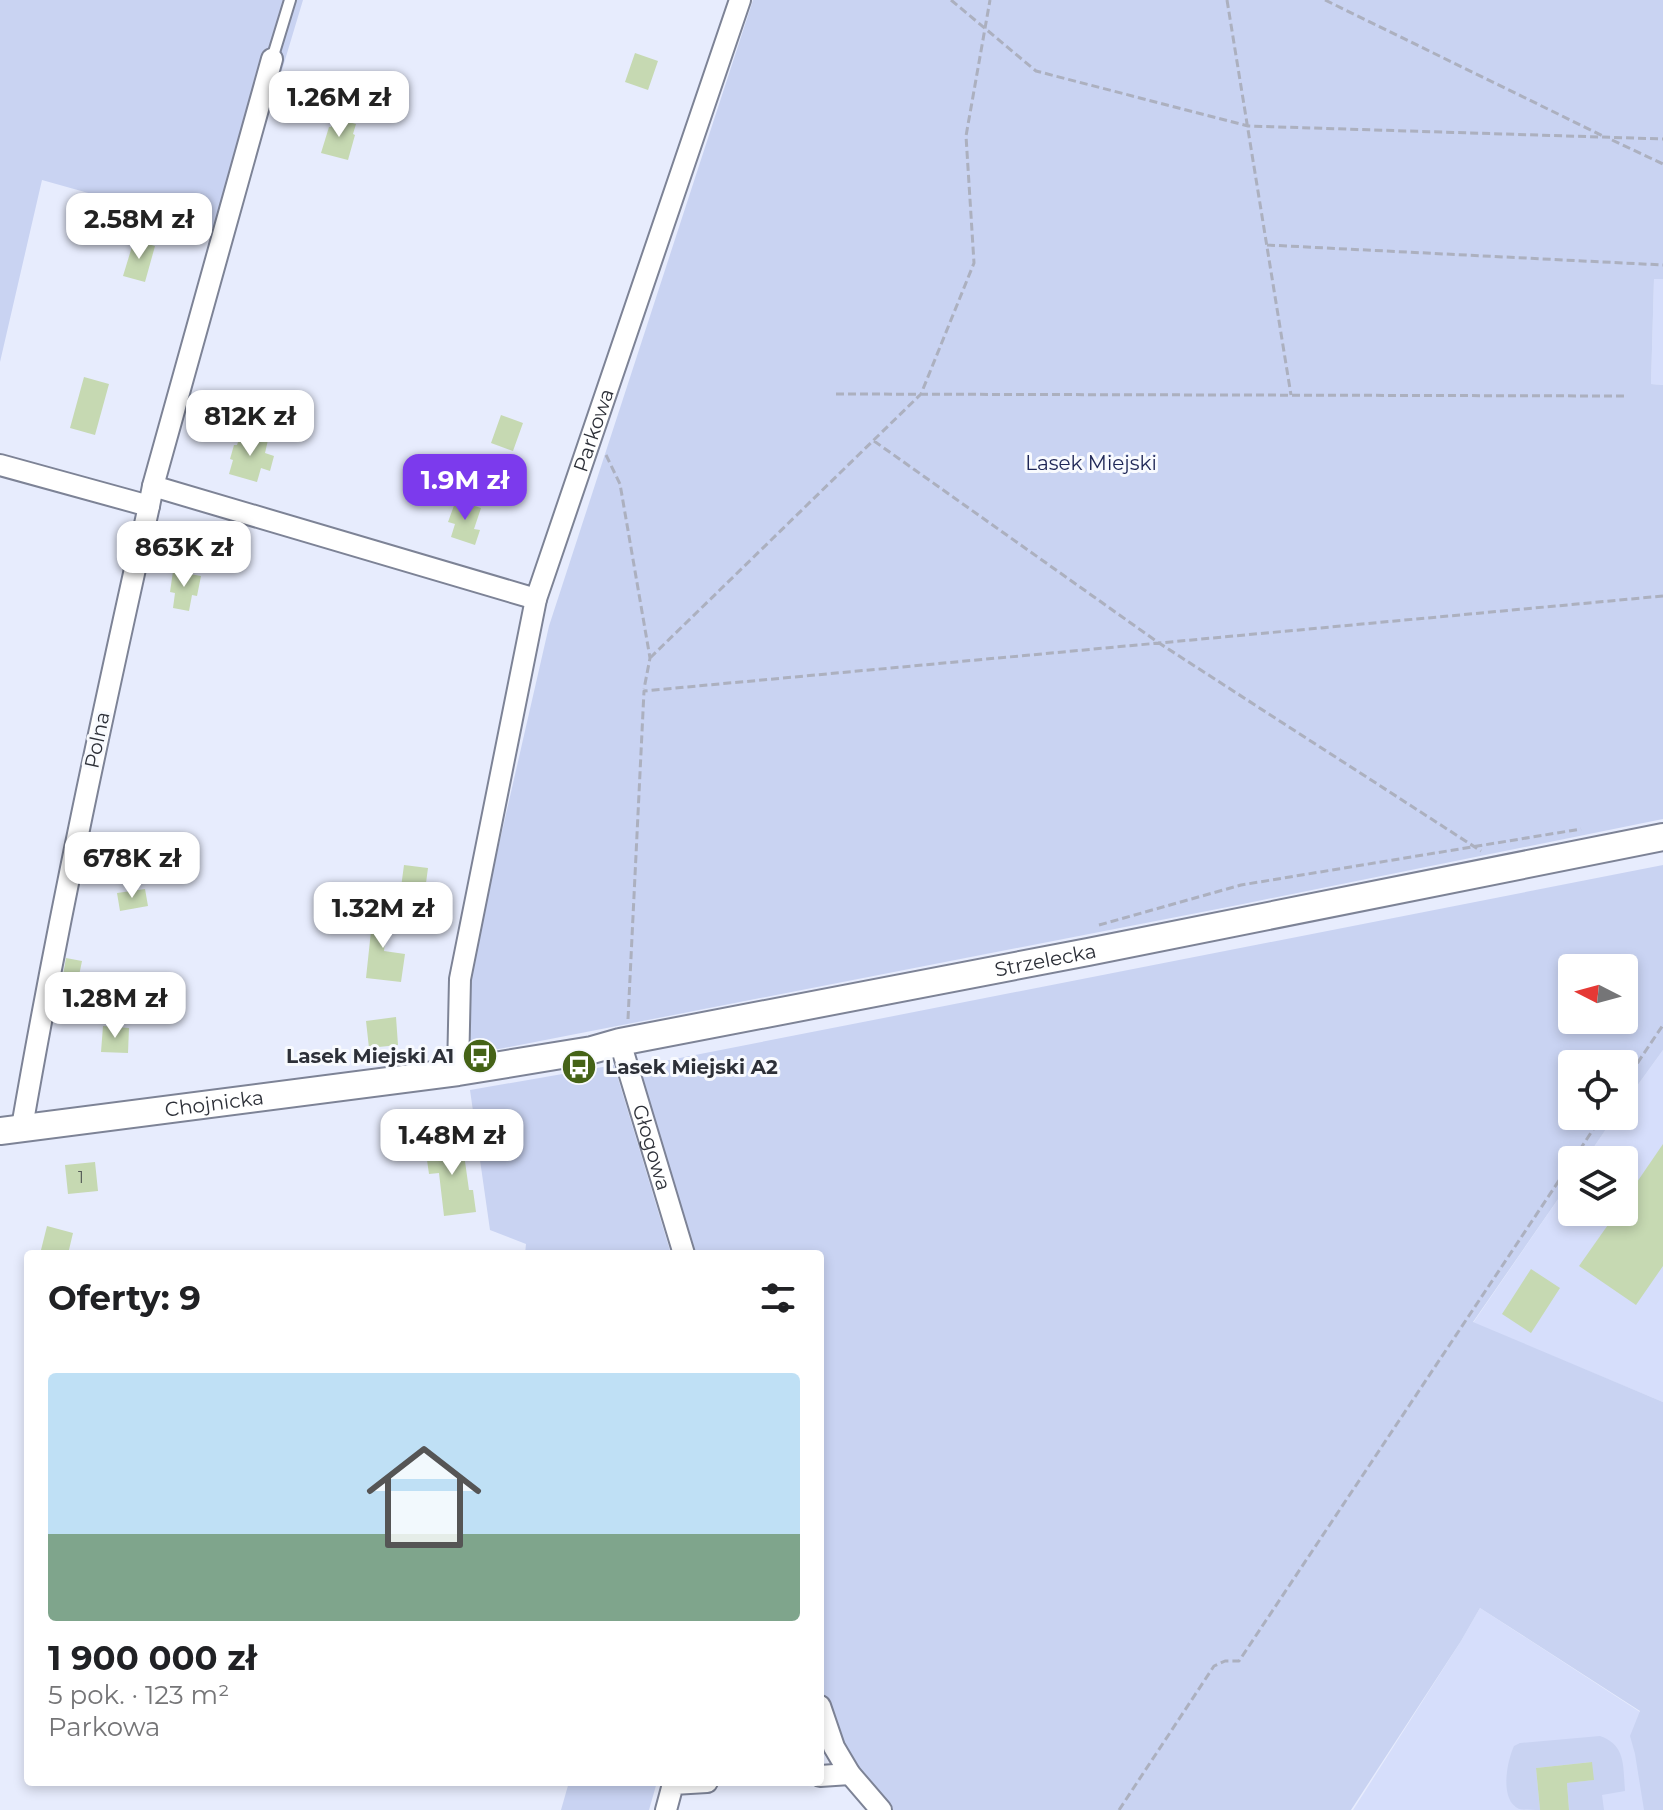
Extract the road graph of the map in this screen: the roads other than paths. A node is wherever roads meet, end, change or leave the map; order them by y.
1 (290, 0) edge
2 (740, 0) edge
3 (272, 59) joint
4 (0, 465) edge
5 (151, 496) junction
6 (536, 599) junction
7 (1663, 837) edge
8 (624, 1031) junction
9 (458, 1072) junction
10 (428, 1076) joint
11 (11, 1129) edge
12 (683, 1250) edge
13 (824, 1718) edge
14 (850, 1774) junction
15 (824, 1776) edge
16 (672, 1786) edge
17 (666, 1810) edge
18 (881, 1810) edge

1 - 3 lane, Polna
2 - 6 street, Parkowa
3 - 5 street, Polna
4 - 5 street
5 - 6 street
5 - 11 street, Polna
6 - 9 street, Parkowa
7 - 8 street, Strzelecka
8 - 9 street, Strzelecka
8 - 12 street, Głogowa
9 - 10 street, Strzelecka
10 - 11 street, Chojnicka
13 - 14 street
14 - 15 street
14 - 18 street
16 - 17 street

